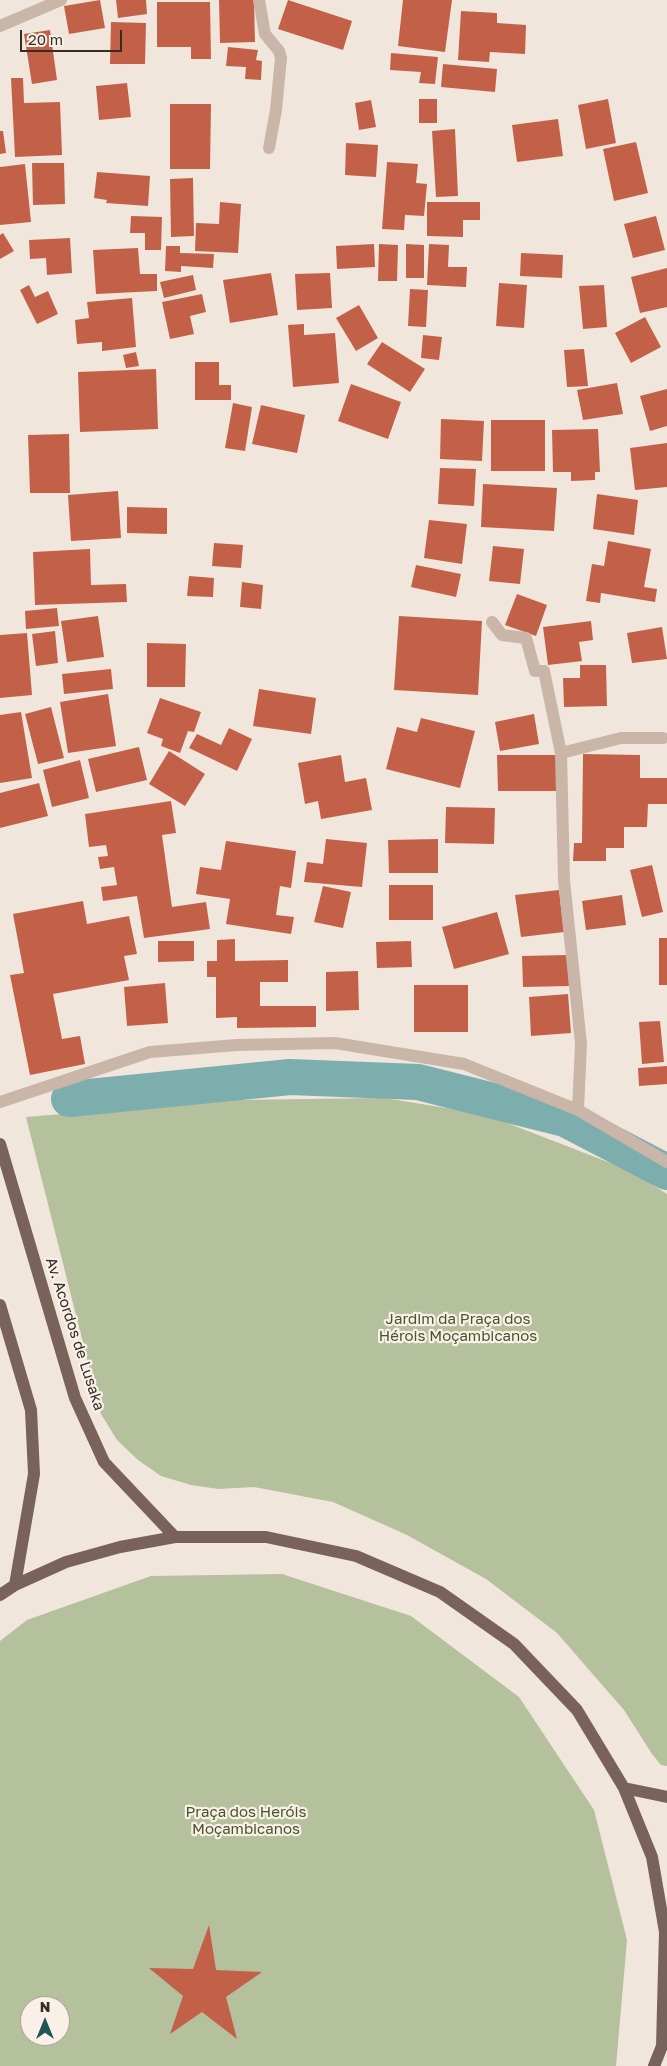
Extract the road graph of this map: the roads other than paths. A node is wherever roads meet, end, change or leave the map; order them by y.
1 (61, 0) edge
2 (259, 0) edge
3 (0, 26) edge
4 (269, 148) dead end
5 (492, 622) dead end
6 (663, 738) dead end
7 (561, 753) junction
8 (0, 1102) edge
9 (578, 1110) junction
10 (0, 1144) edge
11 (667, 1162) edge
12 (0, 1305) edge
13 (175, 1537) junction
14 (15, 1585) junction
15 (0, 1595) edge
16 (624, 1788) junction
17 (667, 1798) edge
18 (666, 1930) edge
19 (654, 2066) edge

1 - 3 street
2 - 4 street
5 - 7 street
6 - 7 street
7 - 9 street
8 - 9 street
9 - 11 street
10 - 13 main road, Av. Acordos de Lusaka
12 - 14 main road
13 - 14 main road
13 - 16 main road
14 - 15 main road
16 - 17 main road
16 - 18 main road
18 - 19 main road

